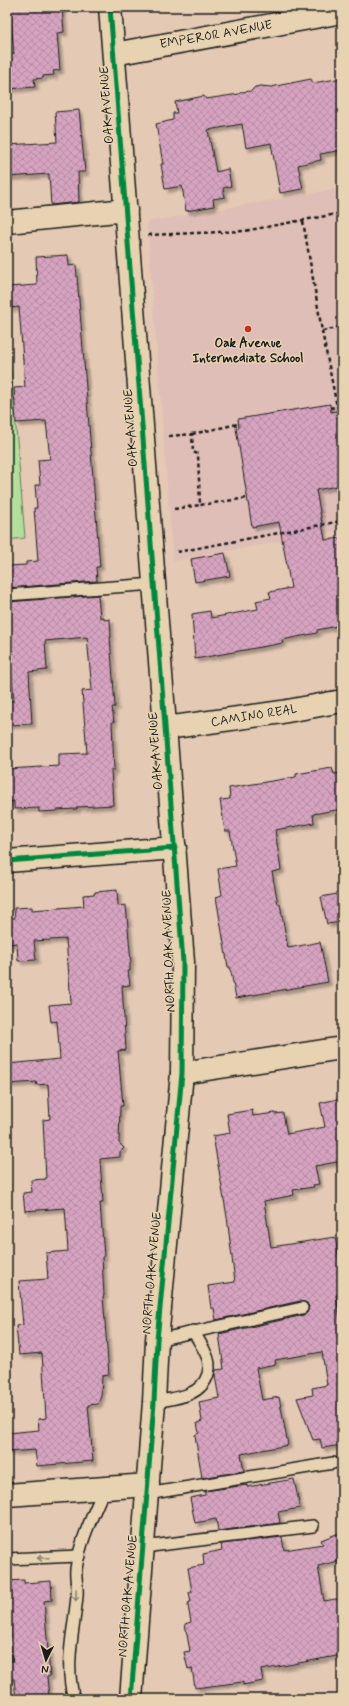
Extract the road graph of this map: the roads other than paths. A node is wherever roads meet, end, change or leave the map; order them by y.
1 (110, 7) edge
2 (342, 12) edge
3 (114, 54) junction
4 (126, 210) junction
5 (7, 222) edge
6 (154, 584) junction
7 (7, 595) edge
8 (342, 701) edge
9 (166, 728) junction
10 (175, 848) junction
11 (7, 861) edge
12 (342, 1048) edge
13 (182, 1073) junction
14 (302, 1308) dead end
15 (193, 1331) junction
16 (157, 1340) junction
17 (154, 1402) junction
18 (333, 1463) dead end
19 (104, 1489) junction
20 (147, 1490) junction
21 (7, 1495) edge
22 (313, 1526) dead end
23 (143, 1547) junction
24 (79, 1556) junction
25 (7, 1559) edge
26 (74, 1699) edge
27 (131, 1699) edge

1 - 3 street, OAK AVENUE
2 - 3 street, EMPEROR AVENUE
3 - 4 street, OAK AVENUE
4 - 5 street
4 - 6 street, OAK AVENUE
6 - 7 lane
6 - 9 street, OAK AVENUE
8 - 9 street, CAMINO REAL
9 - 10 street, OAK AVENUE
10 - 11 street
10 - 13 street, NORTH OAK AVENUE
12 - 13 street
13 - 16 street, NORTH OAK AVENUE
14 - 15 lane
15 - 16 lane
15 - 17 lane
16 - 17 street, NORTH OAK AVENUE
17 - 20 street, NORTH OAK AVENUE
18 - 20 lane
19 - 20 street
19 - 21 street
19 - 24 lane
20 - 23 street, NORTH OAK AVENUE
22 - 23 lane
23 - 27 street, NORTH OAK AVENUE
24 -> 25 lane
24 -> 26 lane

